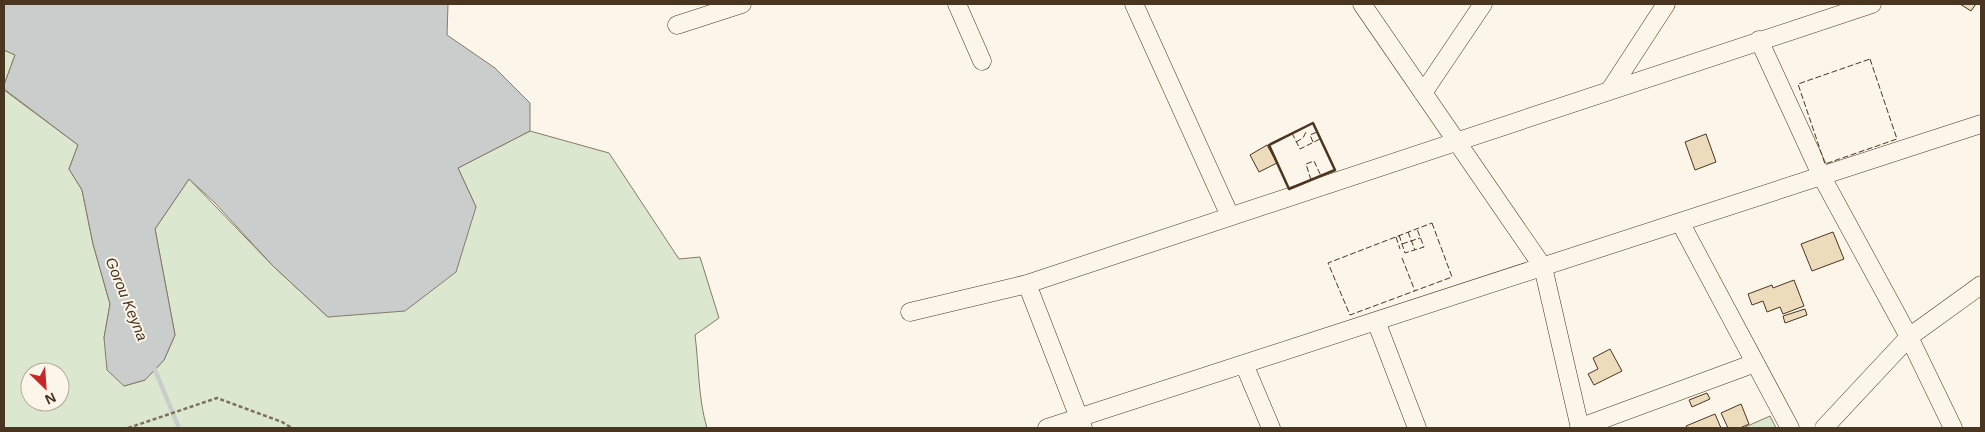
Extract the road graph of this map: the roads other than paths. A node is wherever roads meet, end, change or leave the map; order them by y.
1 (742, 4) edge
2 (957, 4) edge
3 (1134, 4) edge
4 (1362, 4) edge
5 (1483, 4) edge
6 (1666, 4) edge
7 (1872, 4) edge
8 (677, 25) dead end
9 (1759, 40) junction
10 (982, 61) dead end
11 (1610, 90) junction
12 (1423, 93) junction
13 (1981, 124) edge
14 (1456, 141) junction
15 (1822, 177) junction
16 (1230, 216) junction
17 (1680, 222) junction
18 (1543, 267) junction
19 (1027, 284) junction
20 (1981, 285) edge
21 (910, 312) dead end
22 (1376, 322) junction
23 (1909, 337) junction
24 (1756, 363) junction
25 (1244, 364) junction
26 (1081, 423) edge
27 (1048, 428) edge
28 (1271, 428) edge
29 (1417, 428) edge
30 (1579, 428) edge
31 (1790, 428) edge
32 (1824, 428) edge
33 (1954, 428) edge

1 - 8 street
2 - 10 street
3 - 16 street
4 - 12 street
5 - 12 street
6 - 11 street
7 - 9 street
9 - 11 street
9 - 15 street
11 - 14 street
12 - 14 street
13 - 15 street
14 - 16 street
14 - 18 street
15 - 17 street
15 - 23 street
16 - 19 street
17 - 18 street
17 - 24 street
18 - 22 street
18 - 30 street
19 - 21 street
19 - 26 street
20 - 23 street
22 - 25 street
22 - 29 street
23 - 32 street
23 - 33 street
24 - 30 street
24 - 31 street
25 - 26 street
25 - 28 street
26 - 27 street

